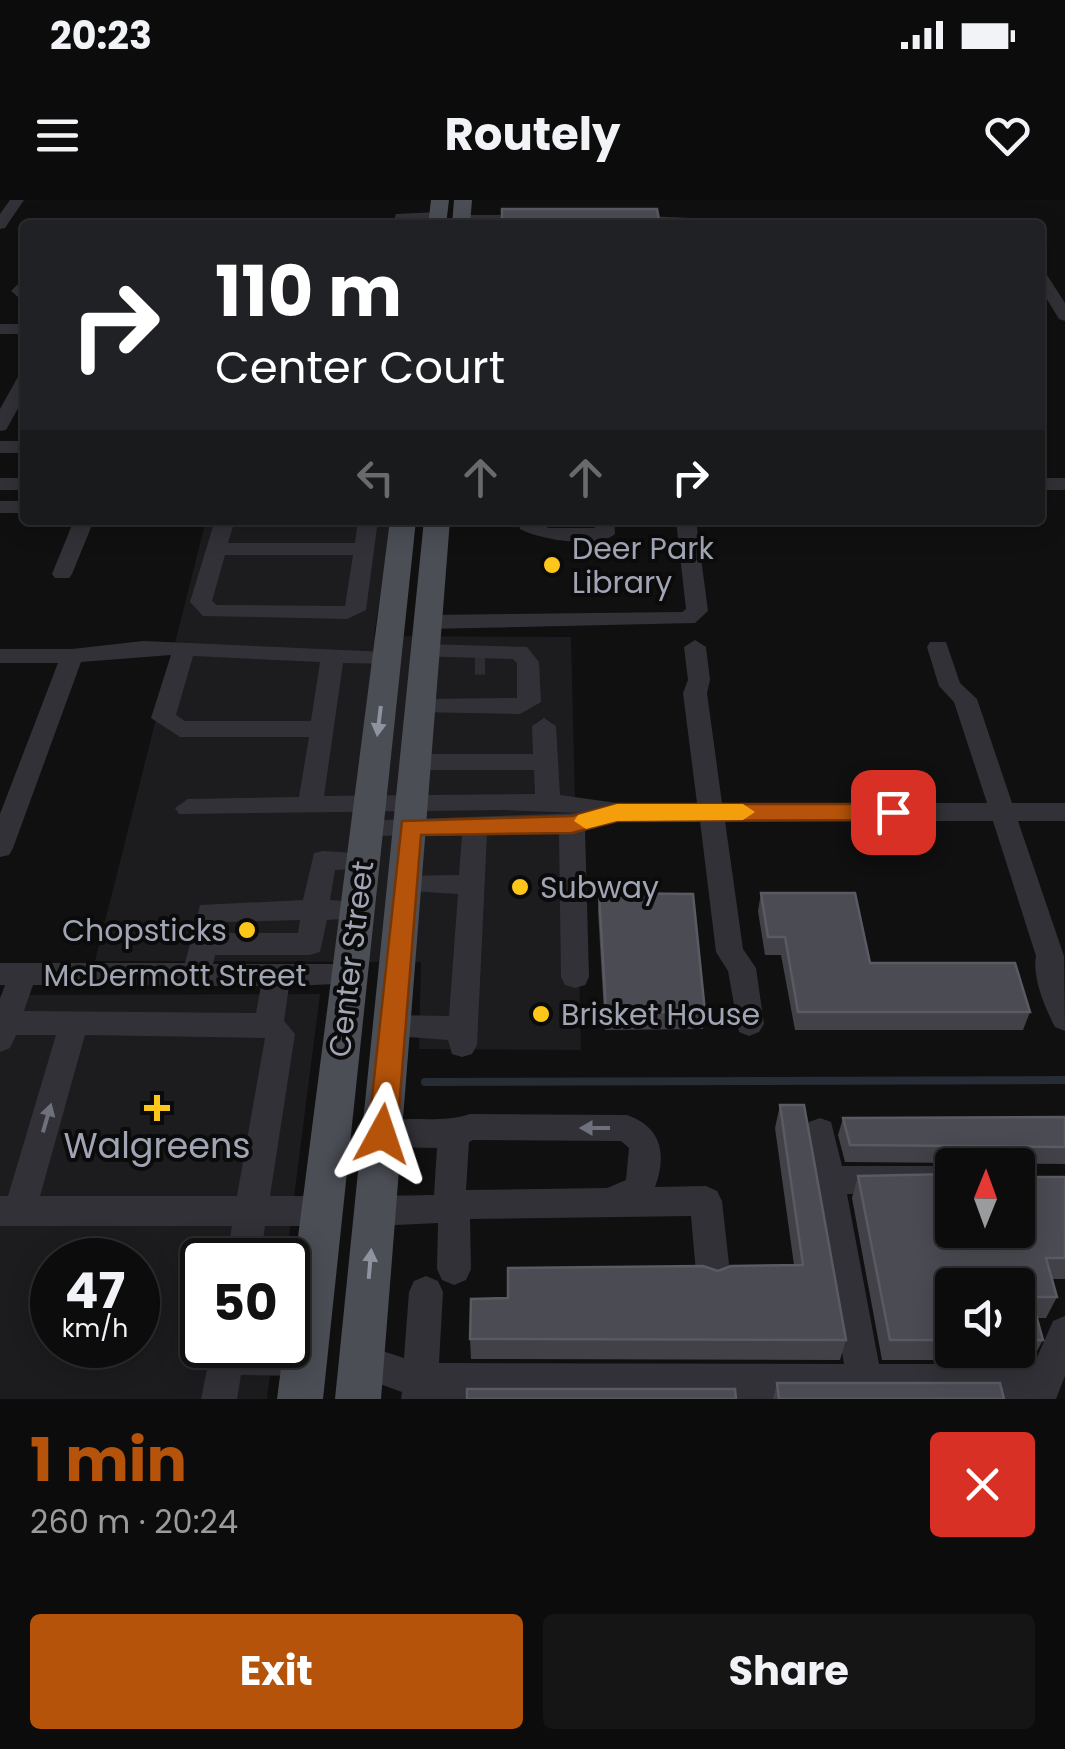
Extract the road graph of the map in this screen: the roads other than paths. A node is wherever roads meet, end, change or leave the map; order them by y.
1 (17, 200) edge
2 (438, 215) edge
3 (462, 215) edge
4 (544, 219) edge
5 (612, 219) edge
6 (400, 220) edge
7 (626, 220) edge
8 (0, 225) edge
9 (1045, 282) edge
10 (1065, 316) edge
11 (18, 403) edge
12 (0, 426) edge
13 (82, 525) edge
14 (223, 525) edge
15 (367, 525) edge
16 (402, 525) edge
17 (438, 525) edge
18 (528, 525) edge
19 (604, 525) edge
20 (687, 525) edge
21 (216, 549) junction
22 (364, 549) junction
23 (360, 572) junction
24 (397, 572) junction
25 (62, 574) dead end
26 (427, 636) junction
27 (696, 647) dead end
28 (938, 647) dead end
29 (184, 649) junction
30 (0, 656) edge
31 (72, 656) junction
32 (332, 658) junction
33 (386, 659) junction
34 (421, 707) junction
35 (544, 726) dead end
36 (321, 728) junction
37 (416, 762) junction
38 (546, 762) junction
39 (548, 802) junction
40 (310, 803) junction
41 (188, 808) dead end
42 (617, 812) junction
43 (711, 812) junction
44 (1002, 812) junction
45 (1065, 812) edge
46 (412, 814) junction
47 (504, 814) junction
48 (572, 824) junction
49 (475, 827) junction
50 (367, 830) junction
51 (0, 848) edge
52 (405, 883) junction
53 (471, 884) junction
54 (315, 910) junction
55 (357, 910) junction
56 (204, 944) junction
57 (310, 944) junction
58 (12, 974) edge
59 (197, 975) junction
60 (291, 975) junction
61 (350, 975) junction
62 (397, 976) junction
63 (575, 976) dead end
64 (1065, 1019) edge
65 (749, 1024) dead end
66 (392, 1027) junction
67 (72, 1032) junction
68 (274, 1033) junction
69 (1, 1036) edge
70 (820, 1131) dead end
71 (382, 1134) junction
72 (454, 1136) junction
73 (828, 1180) junction
74 (935, 1180) edge
75 (612, 1201) junction
76 (450, 1206) junction
77 (10, 1211) edge
78 (322, 1211) junction
79 (376, 1211) junction
80 (251, 1212) junction
81 (247, 1238) edge
82 (454, 1269) dead end
83 (713, 1273) edge
84 (426, 1292) dead end
85 (1065, 1333) edge
86 (225, 1368) edge
87 (273, 1368) edge
88 (302, 1379) edge
89 (360, 1380) edge
90 (865, 1382) junction
91 (420, 1390) edge
92 (747, 1390) edge
93 (1042, 1391) edge
94 (219, 1399) edge

1 - 8 street
2 - 3 main road
2 - 6 street
3 - 4 street
5 - 7 street
9 - 10 street
11 - 12 street
13 - 25 street
14 - 21 street
15 - 22 street
16 - 24 main road, Center Street
17 - 26 main road, Center Street
18 - 19 street
20 - 26 street
21 - 22 street
21 - 23 street
22 - 23 street
23 - 24 street
24 - 33 main road, Center Street
26 - 34 main road, Center Street
26 - 34 street
27 - 43 street
28 - 44 street
29 - 31 street
29 - 32 street
29 - 36 street
30 - 31 street
31 - 51 street
32 - 33 street
32 - 36 street
33 -> 50 main road, Center Street
34 - 37 main road, Center Street
35 - 38 street
36 - 40 street
37 - 38 street
37 - 46 main road, Center Street
38 - 39 street
39 - 42 street
39 - 47 street
40 - 41 street
40 - 50 street
42 - 43 street
42 - 48 street
43 - 44 street
43 - 65 street
44 - 45 street
44 - 64 street
46 - 47 street
46 - 49 street
46 - 50 street
46 - 52 main road, Center Street
47 - 48 street
47 - 49 street
48 - 63 street
49 - 53 street
50 - 54 street
50 - 55 main road, Center Street
52 - 53 street
52 - 62 main road, Center Street
53 - 66 street
54 - 55 street
54 - 56 street
54 - 57 street
55 - 61 main road, Center Street
56 - 57 street
56 - 59 street
57 - 60 street
58 - 59 street, McDermott Street
58 - 69 street
59 - 60 street, McDermott Street
60 - 61 street, McDermott Street
60 - 68 street
61 - 62 main road
61 - 78 main road, Center Street
62 - 66 main road, Center Street
66 - 71 main road, Center Street
67 - 68 street
67 - 69 street
77 -> 67 street
68 - 80 street
70 - 73 street
71 - 72 street
71 - 79 main road, Center Street
75 -> 72 street
72 - 76 street
73 - 74 street
73 - 90 street
75 - 76 street
75 - 83 street
76 - 79 street
76 - 82 street
77 - 80 street
78 - 80 street
78 - 88 main road, Center Street
89 -> 79 main road, Center Street
80 - 81 street
84 - 91 street
85 - 93 street
86 - 94 street
87 - 88 street
88 - 89 main road
89 - 91 street
90 - 92 street
90 - 93 street
91 - 92 street

